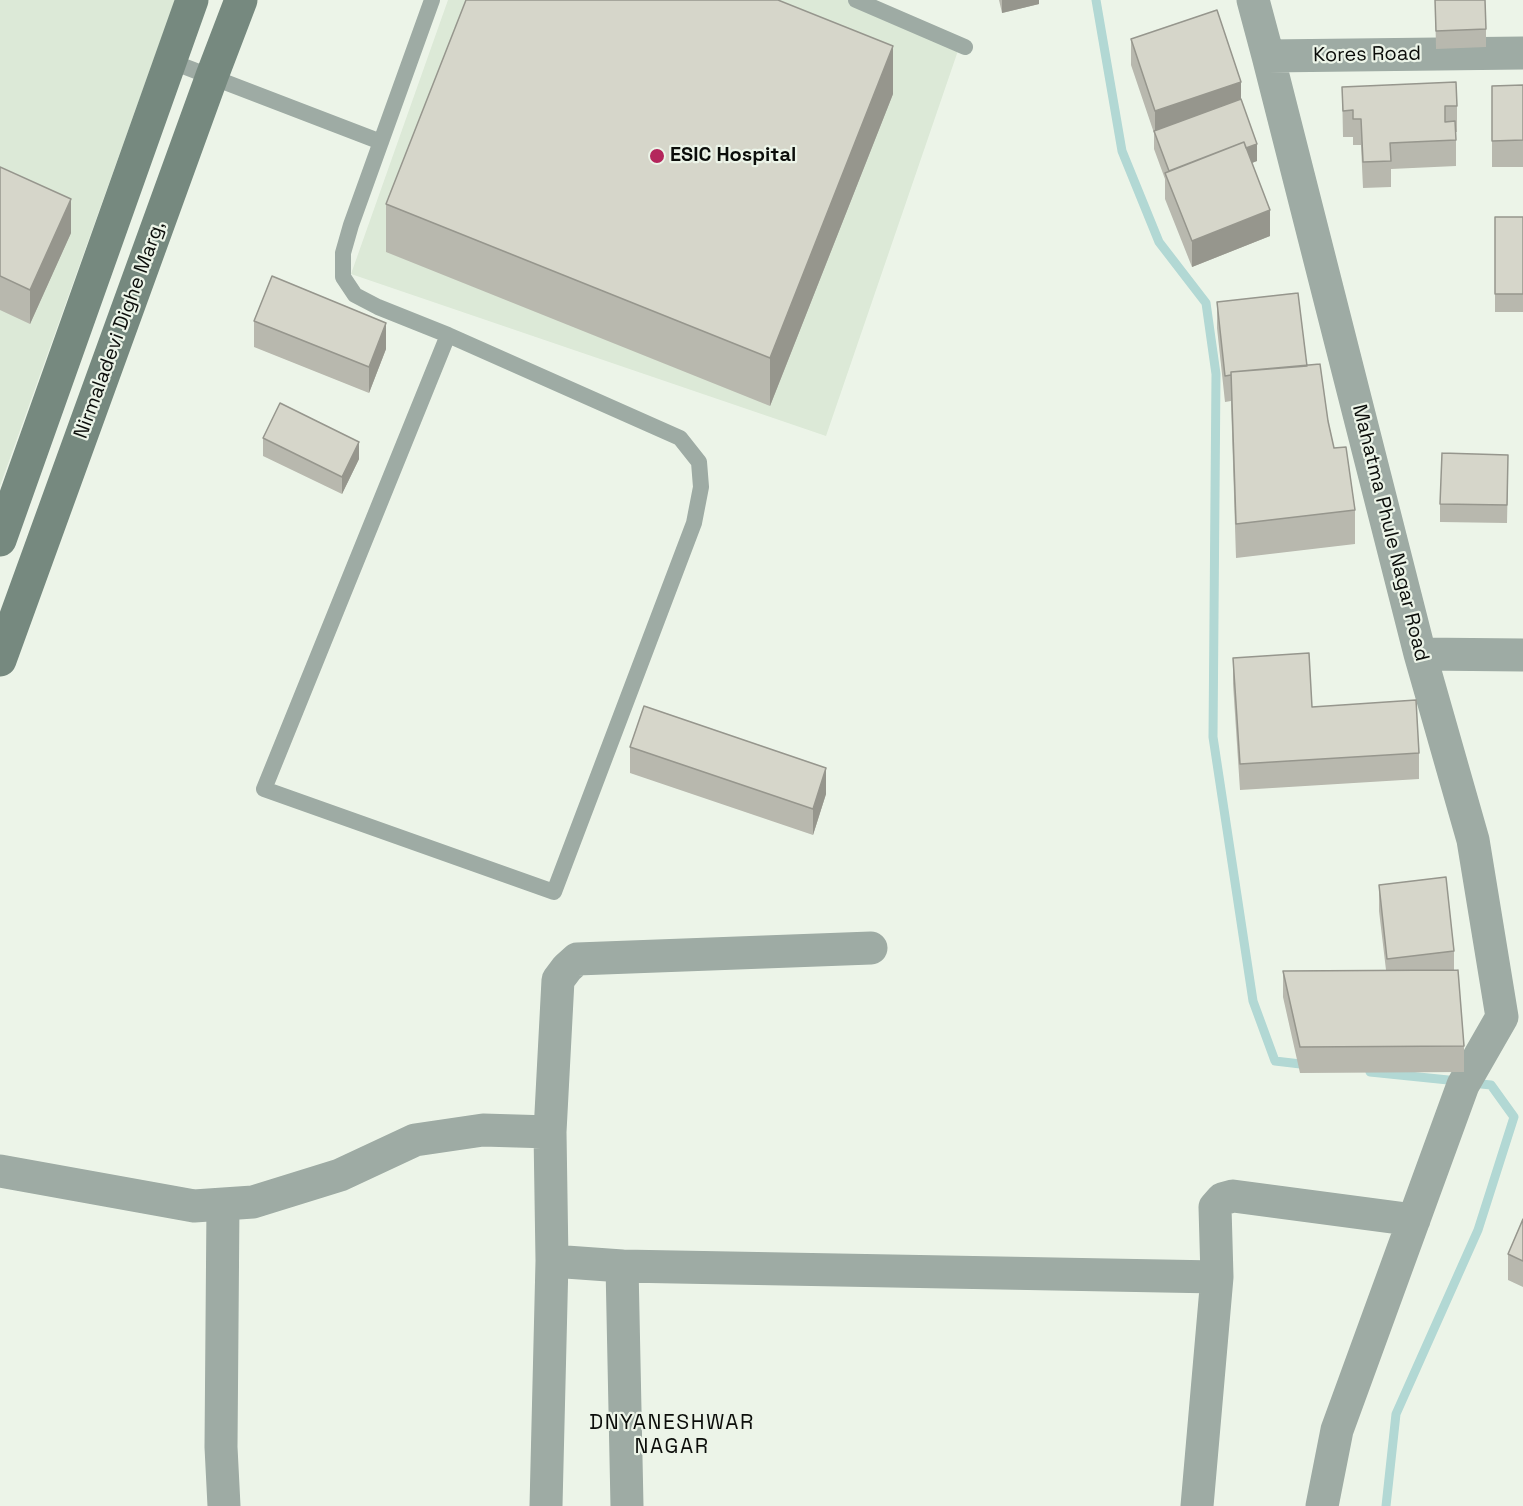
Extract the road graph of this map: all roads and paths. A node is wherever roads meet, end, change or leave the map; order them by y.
1 (192, 0) edge
2 (241, 0) edge
3 (432, 0) edge
4 (856, 0) edge
5 (1253, 0) edge
6 (966, 47) dead end
7 (1523, 53) edge
8 (1269, 56) junction
9 (170, 61) junction
10 (212, 76) junction
11 (381, 142) junction
12 (448, 335) junction
13 (0, 540) edge
14 (1420, 654) junction
15 (1523, 655) edge
16 (0, 660) edge
17 (871, 948) dead end
18 (1510, 988) edge
19 (550, 1132) junction
20 (0, 1171) edge
21 (223, 1204) junction
22 (1414, 1220) junction
23 (552, 1261) junction
24 (622, 1266) junction
25 (1217, 1277) junction
26 (224, 1506) edge
27 (546, 1506) edge
28 (627, 1506) edge
29 (1197, 1506) edge
30 (1322, 1506) edge

1 - 9 main road
2 - 10 main road, Nirmaladevi Dighe Marg,
3 - 11 lane
4 - 6 lane
5 - 8 street
7 - 8 street, Kores Road
8 - 14 street, Mahatma Phule Nagar Road
9 - 10 lane
9 - 13 main road
10 - 11 lane
10 - 16 main road, Nirmaladevi Dighe Marg,
11 - 12 lane
12 - 12 lane
14 - 15 street
14 - 18 street, Mahatma Phule Nagar Road
17 - 19 street
18 - 22 street, Mahatma Phule Nagar Road
19 - 21 street
19 - 23 street
20 - 21 street
21 - 26 street
22 - 25 street
22 - 30 street, Mahatma Phule Nagar Road
23 - 24 street
23 - 27 street
24 - 25 street
24 - 28 street
25 - 29 street

